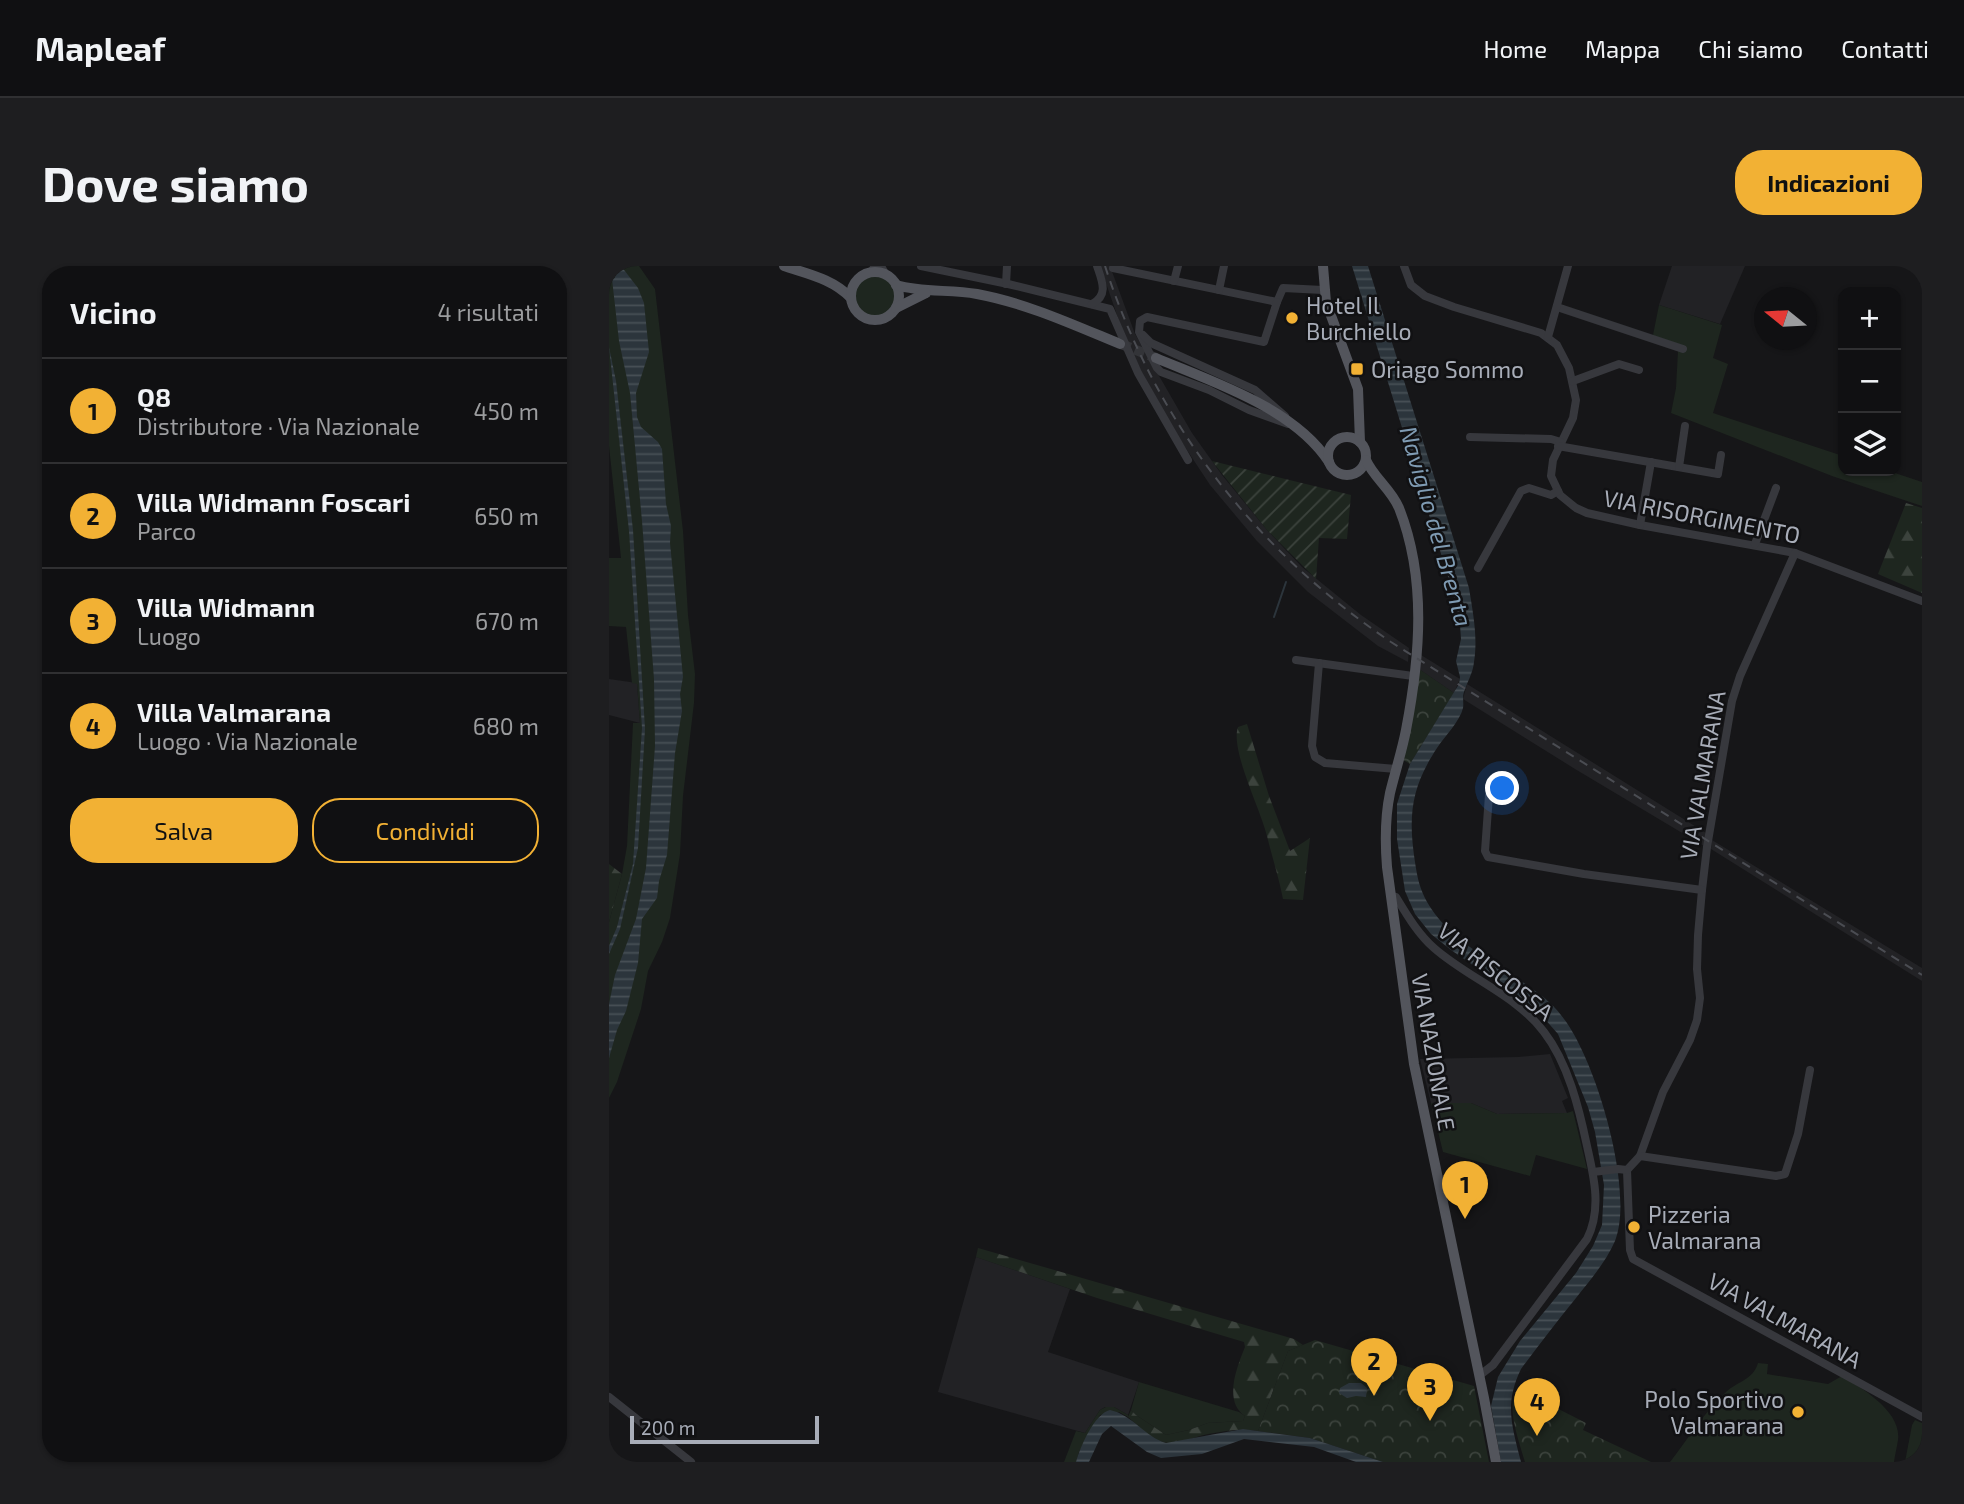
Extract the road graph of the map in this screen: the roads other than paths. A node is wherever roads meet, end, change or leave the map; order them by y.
1 (784, 266) edge
2 (921, 266) edge
3 (1007, 266) edge
4 (1097, 266) edge
5 (1178, 266) edge
6 (1224, 266) edge
7 (1323, 266) edge
8 (1403, 266) edge
9 (1568, 266) edge
10 (1113, 268) dead end
11 (873, 269) edge
12 (1134, 269) edge
13 (883, 270) edge
14 (964, 270) edge
15 (825, 280) junction
16 (857, 280) junction
17 (1174, 281) junction
18 (1006, 284) junction
19 (896, 285) junction
20 (1219, 290) junction
21 (1324, 290) junction
22 (930, 292) junction
23 (851, 298) junction
24 (1276, 302) junction
25 (1092, 304) junction
26 (1557, 307) junction
27 (896, 308) junction
28 (1139, 326) junction
29 (1548, 337) junction
30 (1120, 344) tunnel mouth
31 (1683, 349) dead end
32 (1156, 358) tunnel mouth
33 (1350, 367) junction
34 (1639, 370) dead end
35 (1573, 381) junction
36 (1685, 426) dead end
37 (1299, 428) junction
38 (1470, 437) dead end
39 (1339, 439) junction
40 (1360, 442) junction
41 (1559, 444) junction
42 (1721, 455) dead end
43 (1188, 460) dead end
44 (1366, 460) junction
45 (1329, 462) junction
46 (1651, 462) junction
47 (1679, 467) junction
48 (1354, 474) junction
49 (1381, 483) junction
50 (1776, 488) dead end
51 (1558, 492) junction
52 (1640, 525) junction
53 (1755, 544) junction
54 (1794, 553) junction
55 (1478, 568) dead end
56 (1922, 601) edge
57 (1296, 660) dead end
58 (1319, 663) junction
59 (1413, 676) junction
60 (1396, 769) junction
61 (1489, 794) dead end
62 (1702, 890) junction
63 (1391, 896) junction
64 (1810, 1070) dead end
65 (1640, 1156) junction
66 (1627, 1170) junction
67 (1595, 1172) junction
68 (1480, 1375) junction
69 (609, 1397) edge
70 (1922, 1417) edge
71 (691, 1462) edge
72 (1496, 1462) edge

1 - 15 main road
2 - 14 street
3 - 18 street
4 - 25 street
5 - 17 street
6 - 20 street
7 - 21 main road
8 - 29 street
9 - 26 street
10 - 12 street
11 - 13 main road
11 - 16 main road
12 - 17 street
13 - 19 main road
14 - 18 street
15 - 16 main road
15 - 23 main road
16 - 23 main road
17 - 20 street
18 - 25 street
19 - 22 main road
19 - 27 main road
20 - 24 street
21 - 24 street
21 - 33 main road
22 - 27 main road
22 - 30 main road
23 - 27 main road
24 - 28 street
25 - 43 street
26 - 29 street
26 - 31 street
28 - 37 street
28 - 37 street
29 - 35 street
32 - 37 main road
33 - 39 main road
33 - 40 main road
34 - 35 street
35 - 41 street
36 - 47 street
37 - 39 main road
37 - 45 main road
38 - 41 street
39 - 40 main road
39 - 45 main road
40 - 44 main road
41 - 46 street
41 - 51 street
42 - 47 street
44 - 48 main road
44 - 49 main road, VIA NAZIONALE
45 - 48 main road
46 - 47 street
46 - 52 street
48 - 49 main road
49 - 59 main road, VIA NAZIONALE
50 - 53 street
51 - 52 street, VIA RISORGIMENTO
51 - 55 street
52 - 53 street, VIA RISORGIMENTO
53 - 54 street, VIA RISORGIMENTO
54 - 56 street, VIA RISORGIMENTO
54 - 62 street, VIA VALMARANA
57 - 58 street
58 - 59 street
58 - 60 street
59 - 60 main road, VIA NAZIONALE
60 - 63 main road, VIA NAZIONALE
61 - 62 street, VIA VALMARANA
62 - 65 street, VIA VALMARANA
63 - 67 street, VIA RISCOSSA
63 - 68 main road, VIA NAZIONALE
64 - 65 street
65 - 66 street, VIA VALMARANA
66 - 67 street
66 - 70 street, VIA VALMARANA
67 - 68 street, VIA RISCOSSA
68 - 72 main road, VIA NAZIONALE
69 - 71 street

